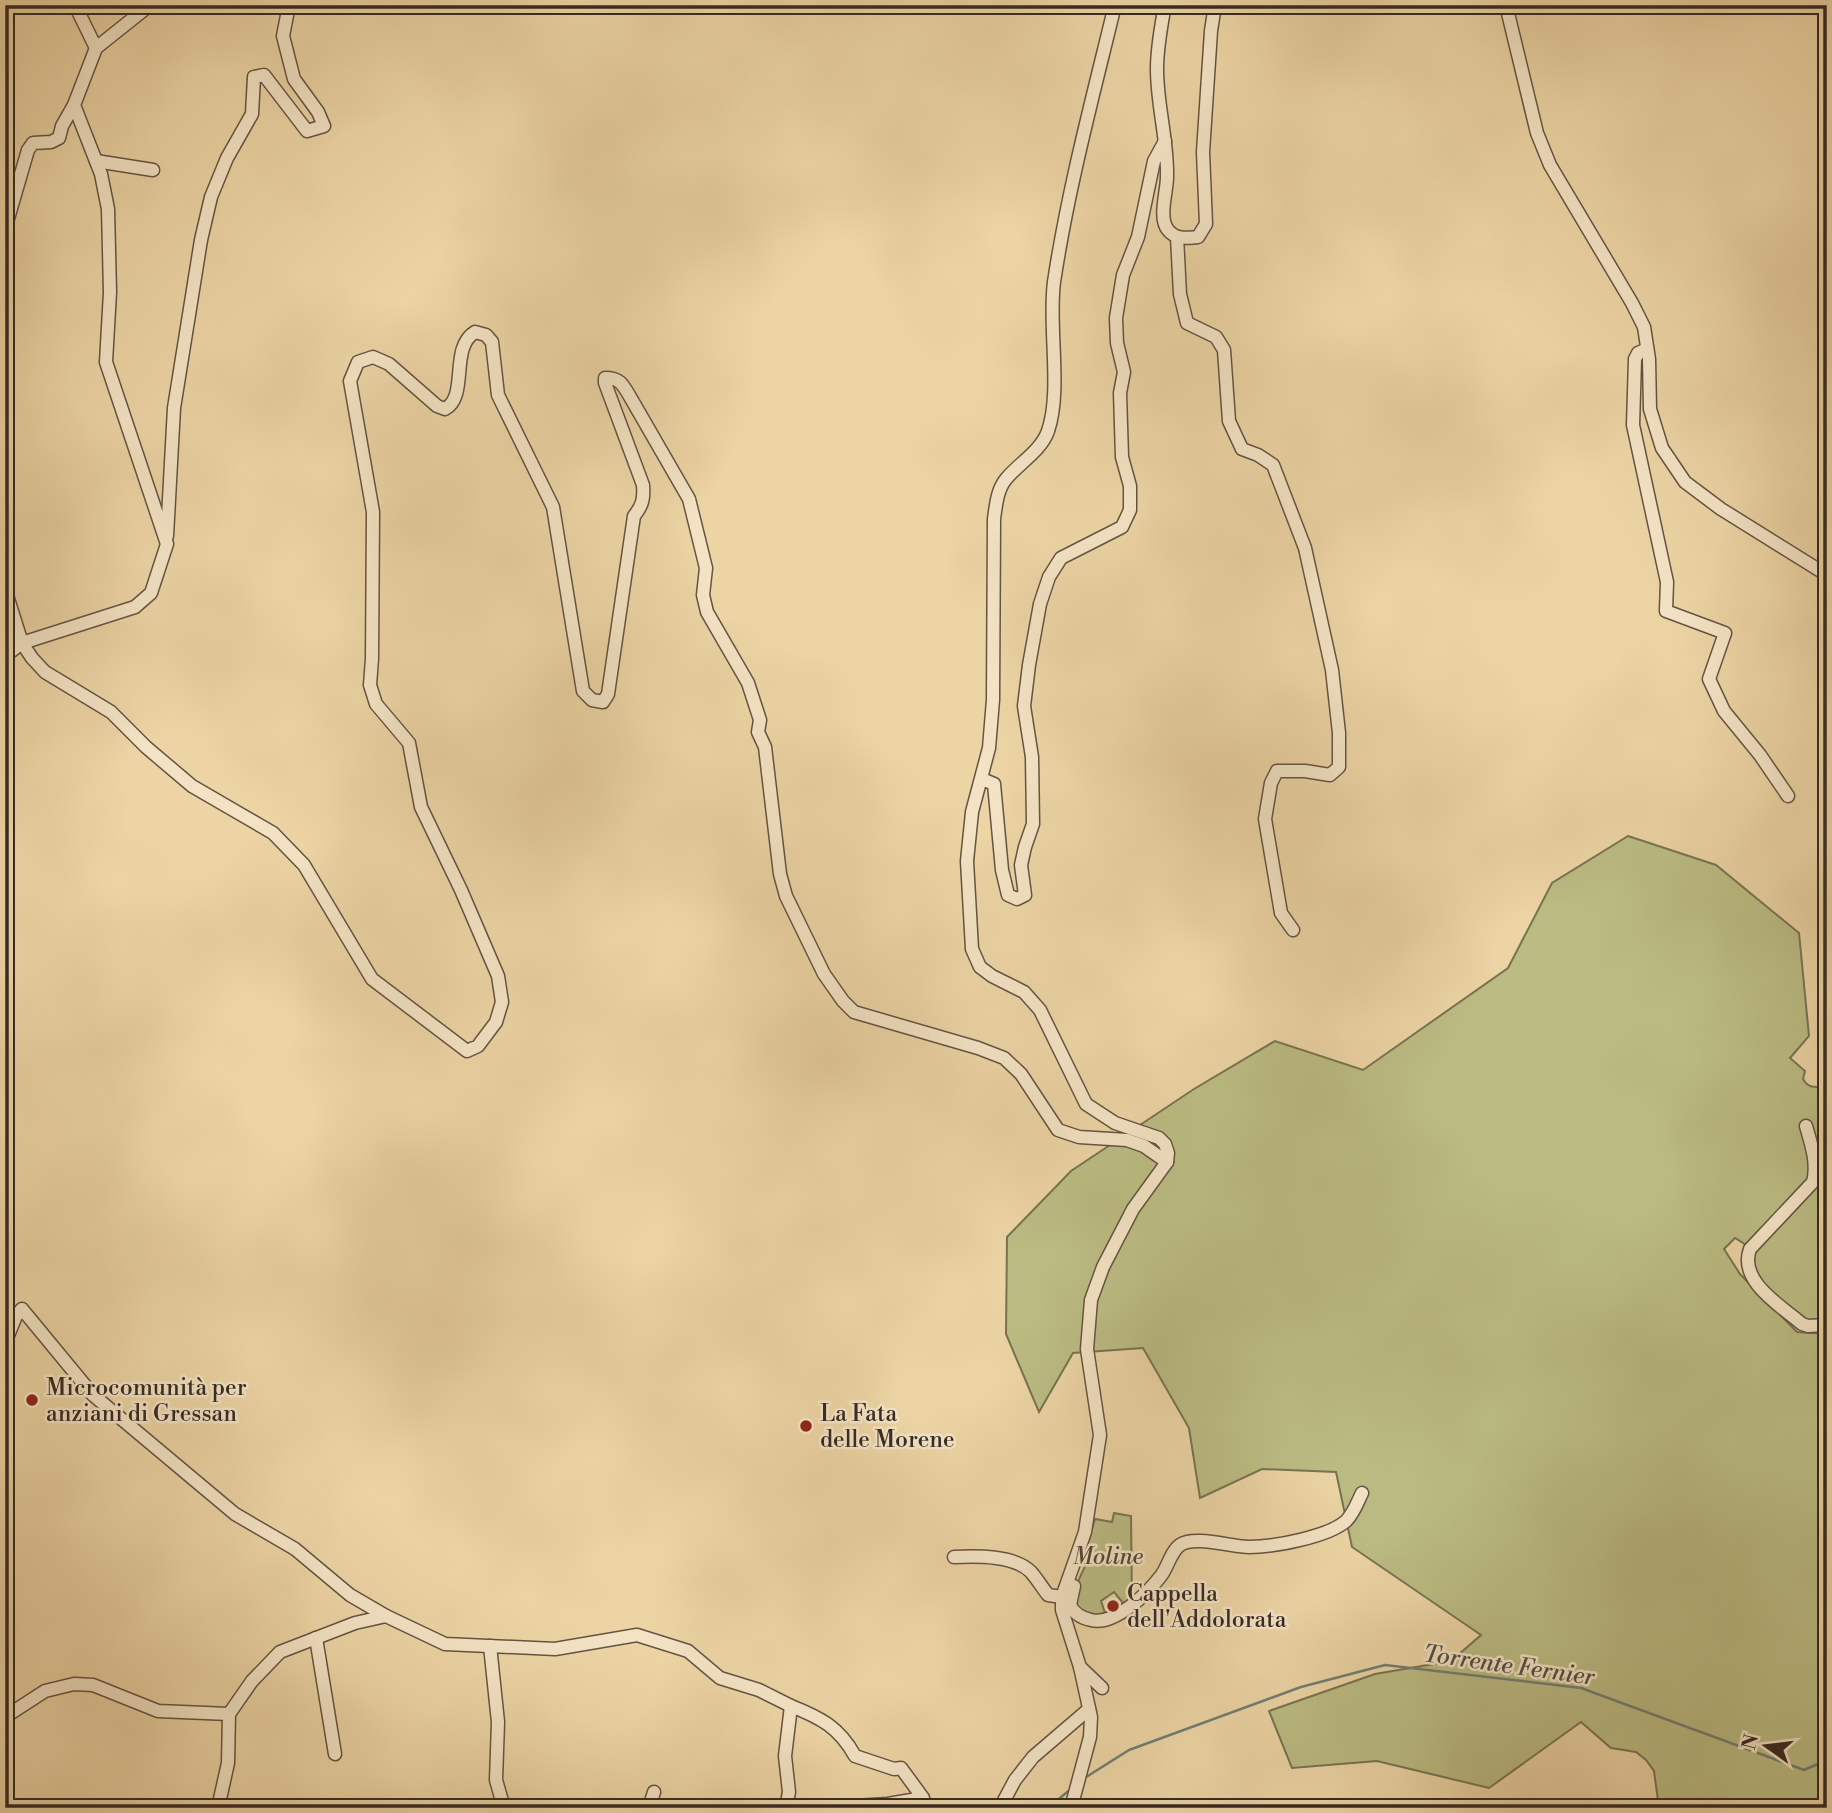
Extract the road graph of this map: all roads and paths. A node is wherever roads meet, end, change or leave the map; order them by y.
1 (75, 5) edge
2 (150, 5) edge
3 (289, 5) edge
4 (1115, 5) edge
5 (1165, 5) edge
6 (1215, 5) edge
7 (1506, 5) edge
8 (96, 48) junction
9 (74, 105) junction
10 (1166, 141) junction
11 (96, 161) junction
12 (153, 170) dead end
13 (5, 177) edge
14 (19, 185) junction
15 (5, 229) edge
16 (1177, 237) junction
17 (1647, 349) junction
18 (167, 544) junction
19 (1827, 575) edge
20 (5, 589) edge
21 (22, 643) junction
22 (5, 656) edge
23 (982, 779) junction
24 (1788, 796) dead end
25 (1293, 930) dead end
26 (1806, 1126) dead end
27 (1167, 1162) junction
28 (1827, 1325) edge
29 (5, 1343) edge
30 (1362, 1493) dead end
31 (954, 1557) dead end
32 (1074, 1566) junction
33 (1062, 1597) junction
34 (386, 1616) junction
35 (316, 1638) junction
36 (490, 1646) junction
37 (1080, 1667) junction
38 (1102, 1688) dead end
39 (791, 1706) junction
40 (1089, 1709) junction
41 (229, 1714) junction
42 (5, 1717) edge
43 (335, 1754) dead end
44 (654, 1792) dead end
45 (925, 1803) edge
46 (218, 1808) edge
47 (504, 1808) edge
48 (649, 1808) edge
49 (786, 1808) edge
50 (823, 1808) edge
51 (1000, 1808) edge
52 (1071, 1808) edge

1 - 8 street
2 - 8 street
3 - 18 street
4 - 23 street
5 - 10 street
6 - 16 street
7 - 17 street
8 - 9 street
9 - 11 street
9 - 14 street
10 - 16 street
10 - 23 street
11 - 12 street
11 - 18 street
13 - 14 street
14 - 15 street
16 - 25 street
17 - 19 street
17 - 24 street
18 - 21 street
20 - 21 street
21 - 22 street
21 - 27 street
23 - 27 street
26 - 28 street
27 - 32 street
29 - 34 street
30 - 32 street
31 - 33 street
32 - 33 street
33 - 37 street
34 - 35 street
34 - 36 street
35 - 41 street
35 - 43 street
36 - 39 street
36 - 47 street
37 - 38 street
37 - 40 street
39 - 45 street
39 - 49 street
40 - 51 street
40 - 52 street
41 - 42 street
41 - 46 street
44 - 48 street
45 - 50 street

